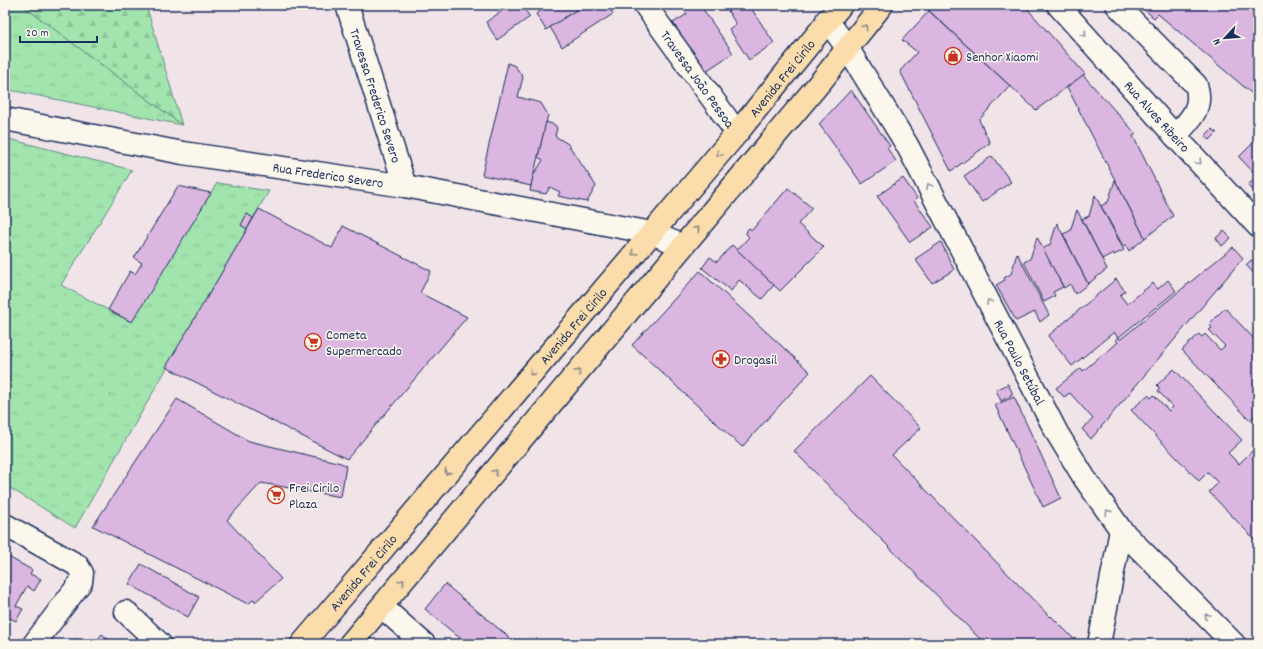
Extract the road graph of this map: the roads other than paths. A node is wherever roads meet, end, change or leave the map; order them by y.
1 (347, 5) edge
2 (645, 5) edge
3 (882, 5) edge
4 (1058, 5) edge
5 (1117, 5) edge
6 (834, 13) edge
7 (848, 49) junction
8 (5, 119) edge
9 (737, 133) junction
10 (1175, 136) junction
11 (405, 186) junction
12 (1258, 226) edge
13 (652, 233) junction
14 (683, 246) junction
15 (5, 525) edge
16 (1121, 530) junction
17 (382, 607) junction
18 (126, 612) dead end
19 (34, 644) edge
20 (160, 644) edge
21 (302, 644) edge
22 (350, 644) edge
23 (424, 644) edge
24 (1100, 644) edge
25 (1234, 644) edge

1 - 11 street, Travessa Frederico Severo
2 - 9 street, Travessa João Pessoa
7 -> 3 main road
4 -> 10 street, Rua Alves Ribeiro
5 - 10 street
6 - 7 street, Rua Paulo Setúbal
6 - 9 main road, Avenida Frei Cirilo
14 -> 7 main road
16 -> 7 street, Rua Paulo Setúbal
8 - 11 street, Rua Frederico Severo
9 -> 13 main road, Avenida Frei Cirilo
10 -> 12 street, Rua Alves Ribeiro
11 - 13 street, Rua Frederico Severo
13 - 14 street, Rua Frederico Severo
13 -> 21 main road, Avenida Frei Cirilo
17 -> 14 main road
15 - 19 street
16 - 24 street
25 -> 16 street, Rua Paulo Setúbal
17 - 22 main road
17 - 23 street
18 - 20 street

